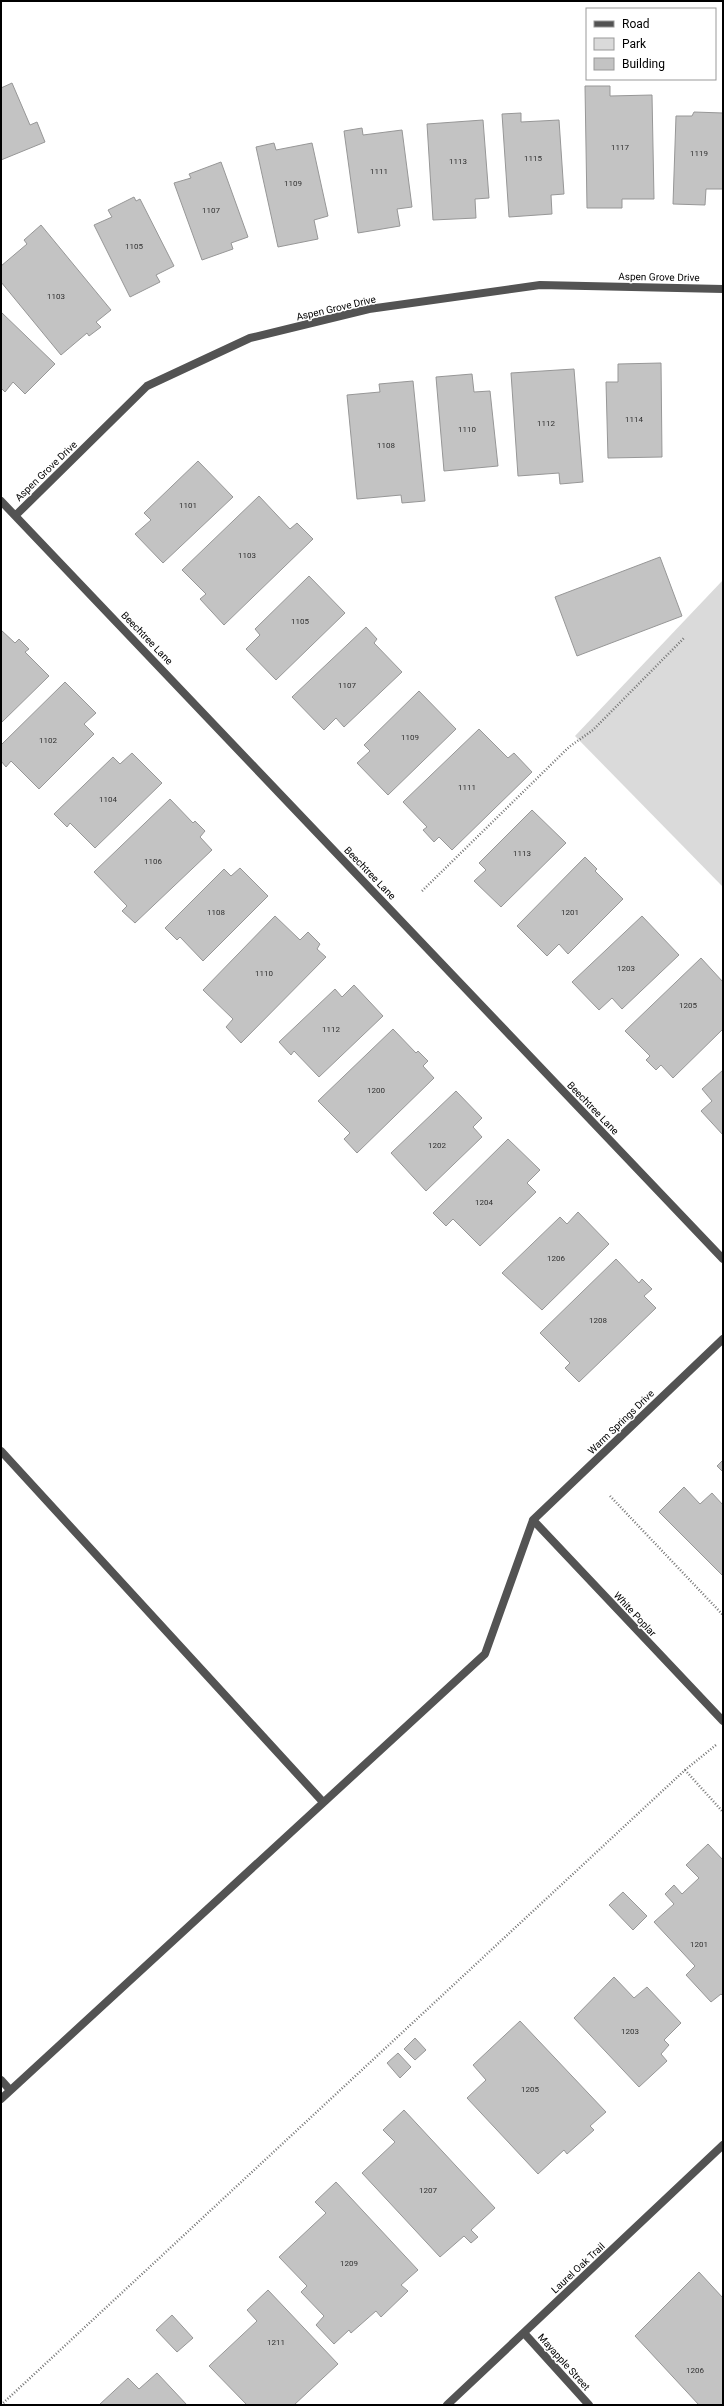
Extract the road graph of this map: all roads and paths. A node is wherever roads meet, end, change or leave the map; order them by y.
1 (723, 289) edge
2 (1, 501) edge
3 (16, 514) junction
4 (685, 637) dead end
5 (422, 891) dead end
6 (723, 1259) edge
7 (723, 1339) edge
8 (1, 1451) edge
9 (610, 1496) dead end
10 (533, 1520) junction
11 (723, 1614) edge
12 (723, 1721) edge
13 (718, 1744) dead end
14 (685, 1770) junction
15 (323, 1802) junction
16 (723, 1812) edge
17 (1, 2080) edge
18 (10, 2090) junction
19 (1, 2099) edge
20 (723, 2145) edge
21 (524, 2333) junction
22 (1, 2405) edge
23 (447, 2405) edge
24 (589, 2405) edge

1 - 3 street, Aspen Grove Drive
2 - 3 street, Beechtree Lane
3 - 6 street, Beechtree Lane
4 - 5 path
7 - 10 street, Warm Springs Drive
8 - 15 street
9 - 11 path
10 - 12 street, White Poplar
10 - 15 street
13 - 14 path
14 - 16 path
14 - 22 path
15 - 18 street
17 - 18 street
18 - 19 street
20 - 21 street, Laurel Oak Trail
21 - 23 street, Laurel Oak Trail
21 - 24 street, Mayapple Street

